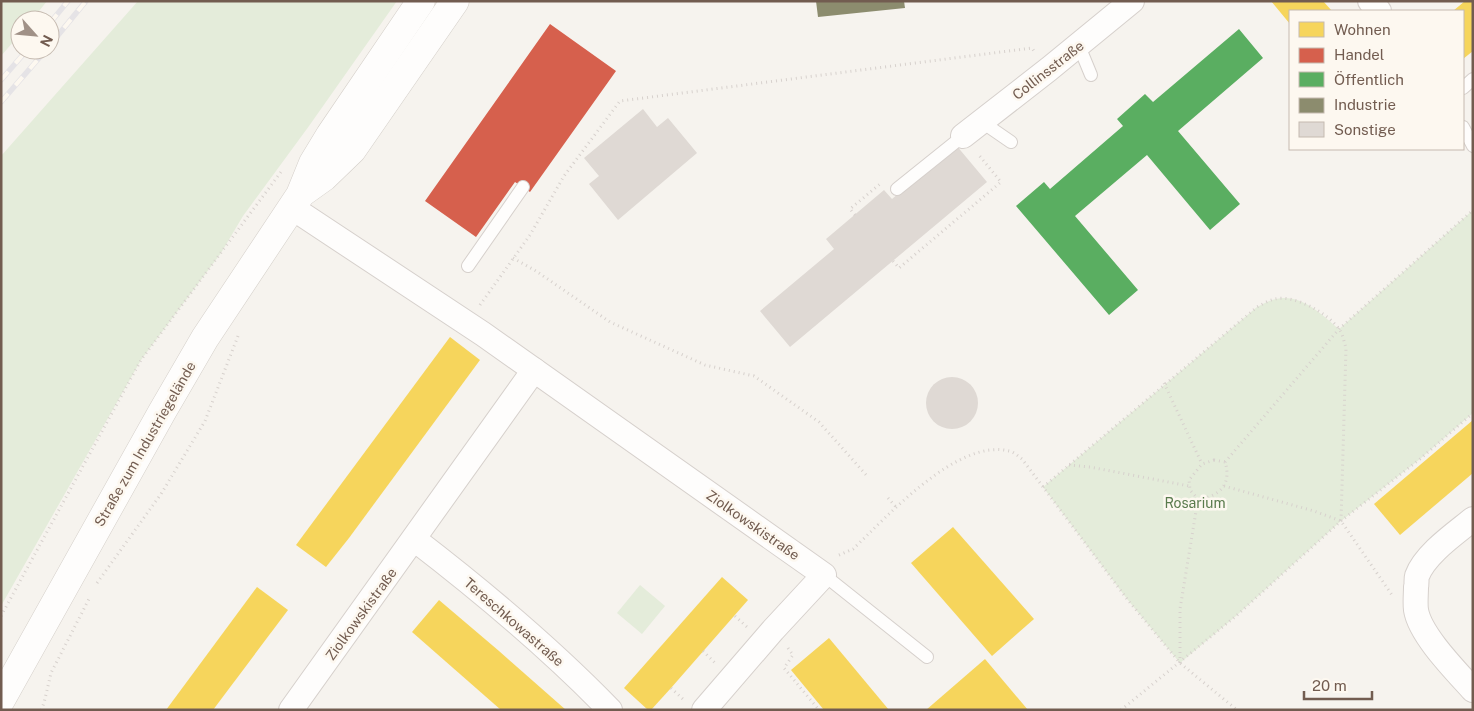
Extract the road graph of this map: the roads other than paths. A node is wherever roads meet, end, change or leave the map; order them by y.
1 (420, 1) edge
2 (456, 1) edge
3 (1132, 1) edge
4 (1078, 46) junction
5 (1092, 75) dead end
6 (982, 122) junction
7 (1464, 129) edge
8 (963, 136) joint
9 (1011, 142) dead end
10 (1473, 146) edge
11 (523, 187) dead end
12 (897, 189) road end
13 (296, 201) junction
14 (468, 266) dead end
15 (534, 370) junction
16 (1473, 518) edge
17 (414, 540) junction
18 (824, 574) junction
19 (927, 656) dead end
20 (1473, 690) edge
21 (1, 700) edge
22 (291, 710) edge
23 (610, 710) edge
24 (704, 710) edge

1 - 13 main road, Straße zum Industriegelände
2 - 13 main road, Straße zum Industriegelände
3 - 4 street, Collinsstraße
4 - 5 lane
4 - 6 street, Collinsstraße
6 - 8 street, Collinsstraße
6 - 9 lane
7 - 10 lane
8 - 12 lane
11 - 14 lane
13 - 15 street, Ziolkowskistraße
13 - 21 main road, Straße zum Industriegelände
15 - 17 street, Ziolkowskistraße
15 - 18 street, Ziolkowskistraße
16 - 20 street
17 - 22 street, Ziolkowskistraße
17 - 23 street, Tereschkowastraße
18 - 19 lane
18 - 24 street

